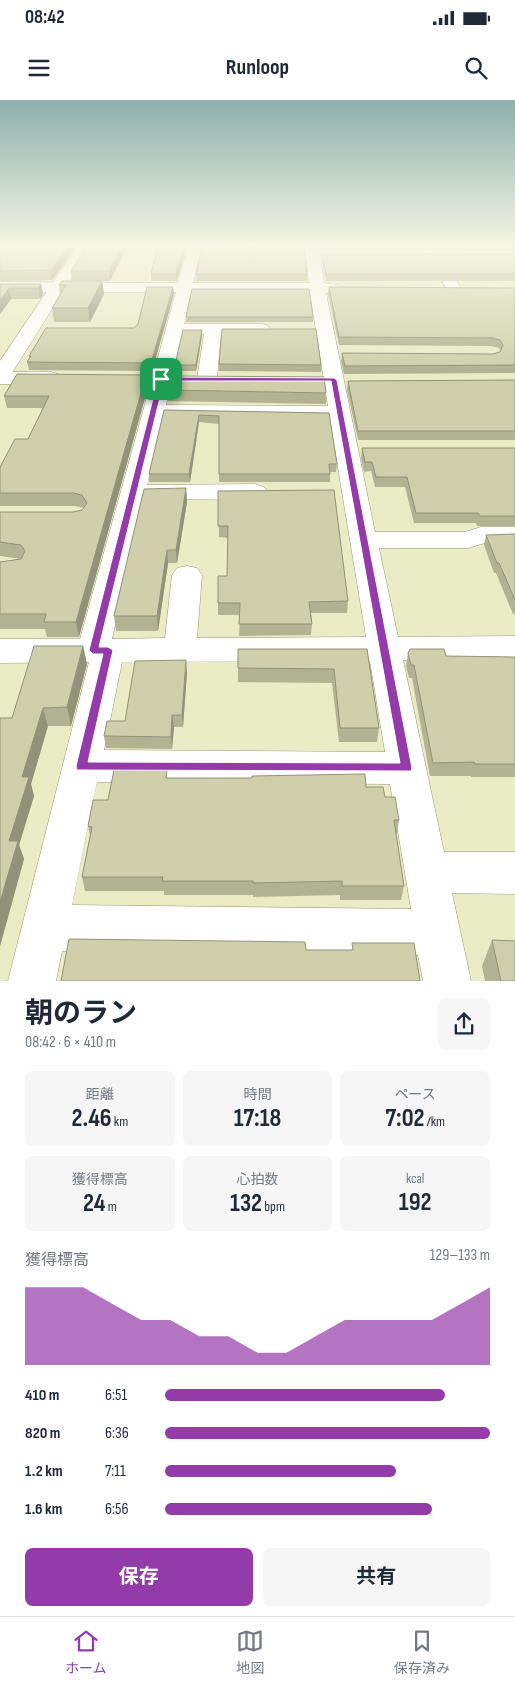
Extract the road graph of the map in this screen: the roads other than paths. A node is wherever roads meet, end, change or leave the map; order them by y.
1 (57, 288) edge
2 (185, 288) edge
3 (317, 288) edge
4 (31, 329) junction
5 (50, 329) edge
6 (174, 329) junction
7 (213, 329) junction
8 (278, 329) edge
9 (0, 377) edge
10 (66, 378) edge
11 (184, 379) junction
12 (154, 409) junction
13 (340, 413) junction
14 (133, 492) junction
15 (277, 492) edge
16 (515, 535) edge
17 (363, 540) junction
18 (188, 575) dead end
19 (383, 648) junction
20 (515, 648) edge
21 (101, 650) junction
22 (180, 650) junction
23 (0, 651) edge
24 (82, 766) junction
25 (407, 768) junction
26 (427, 872) junction
27 (515, 873) edge
28 (44, 928) junction
29 (437, 932) junction
30 (32, 981) edge
31 (447, 981) edge

1 - 4 street
2 - 6 street
3 - 13 street
4 - 5 street
4 - 9 street
6 - 7 street
6 - 11 street
7 - 8 street
7 - 11 street
9 - 10 street
11 - 12 street
12 - 13 street
12 - 14 street
13 - 17 street
14 - 15 street
14 - 21 street
16 - 17 street
17 - 19 street
18 - 22 street
19 - 20 street
19 - 22 street
19 - 25 street
21 - 22 street
21 - 23 street
21 - 24 street
24 - 25 street
24 - 28 street
25 - 26 street
26 - 27 street
26 - 29 street
28 - 29 street
28 - 30 street
29 - 31 street

